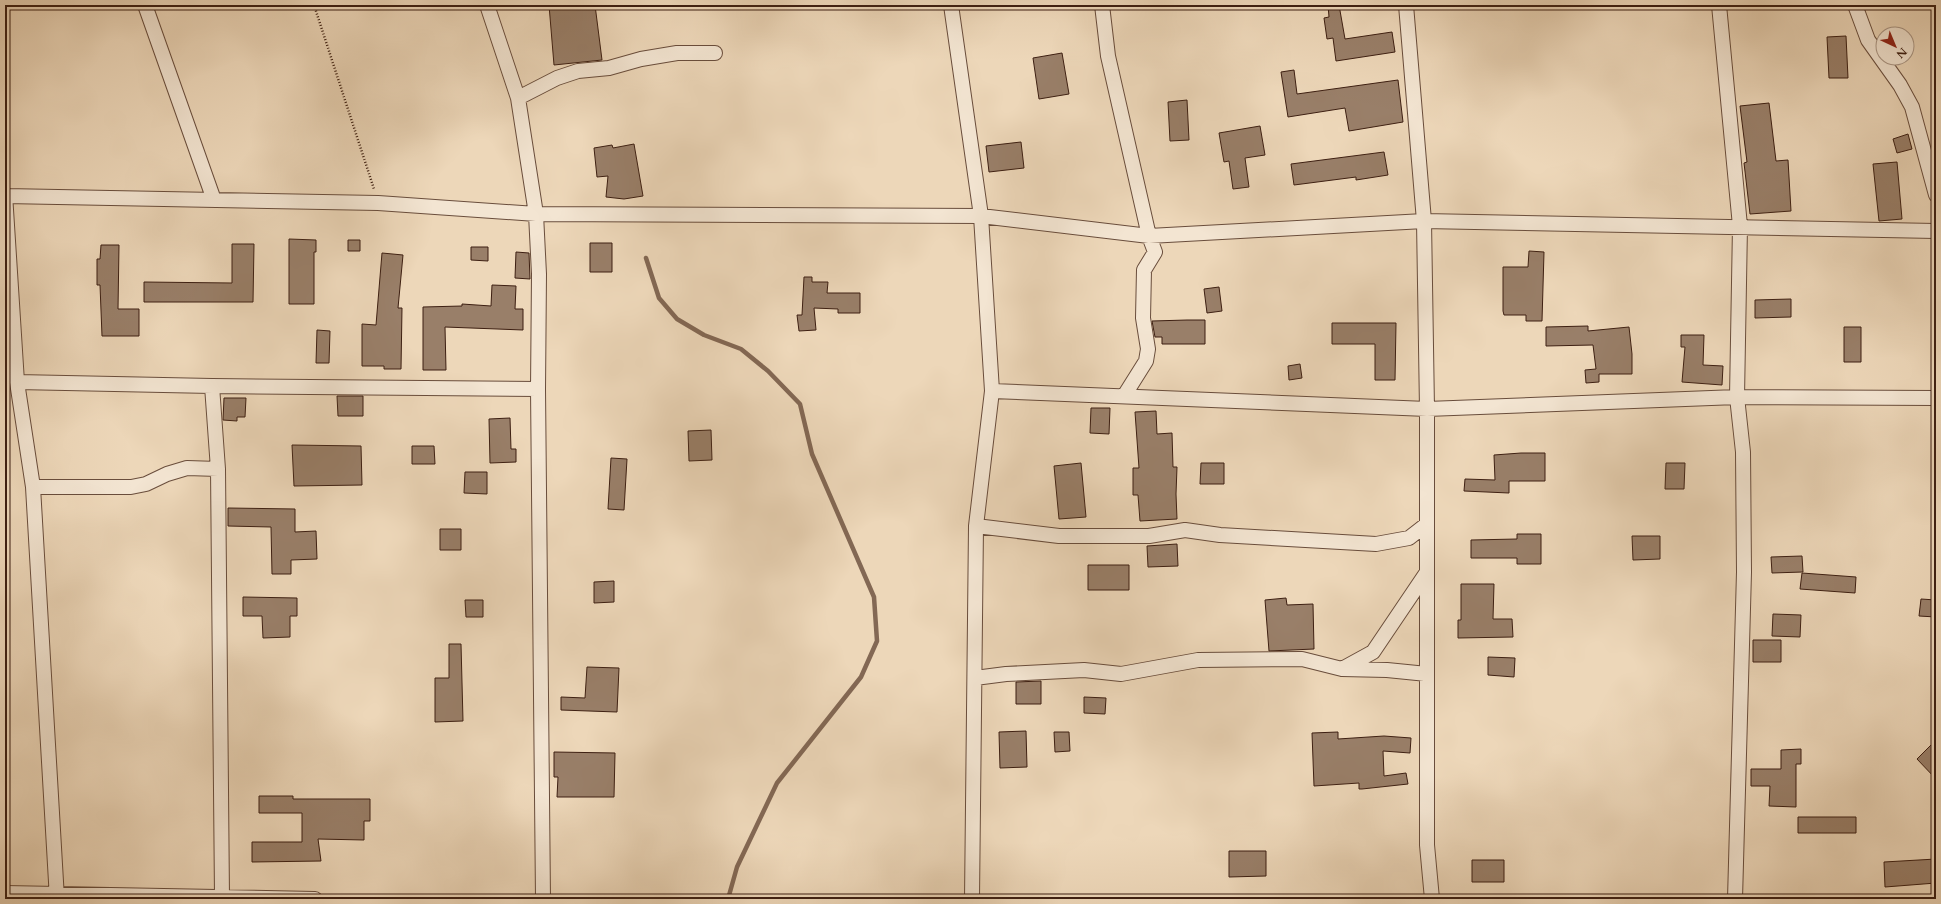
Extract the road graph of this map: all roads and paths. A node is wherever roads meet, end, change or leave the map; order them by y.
1 (145, 5) edge
2 (314, 5) edge
3 (487, 5) edge
4 (951, 5) edge
5 (1102, 5) edge
6 (1406, 5) edge
7 (1719, 5) edge
8 (1855, 5) edge
9 (715, 52) dead end
10 (518, 98) junction
11 (1936, 194) edge
12 (5, 195) edge
13 (214, 200) junction
14 (378, 202) junction
15 (536, 214) junction
16 (981, 216) junction
17 (1424, 221) junction
18 (1740, 226) junction
19 (1936, 231) edge
20 (1149, 236) junction
21 (17, 382) junction
22 (212, 386) junction
23 (538, 389) junction
24 (992, 391) junction
25 (1124, 396) junction
26 (1737, 397) junction
27 (1936, 398) edge
28 (1427, 408) junction
29 (218, 469) junction
30 (33, 487) junction
31 (1427, 524) junction
32 (976, 526) junction
33 (1427, 572) junction
34 (1342, 669) junction
35 (1427, 674) junction
36 (975, 678) junction
37 (5, 893) edge
38 (57, 896) edge
39 (222, 897) junction
40 (315, 899) edge
41 (543, 899) edge
42 (972, 899) edge
43 (1432, 899) edge
44 (1735, 899) edge

1 - 13 street
2 - 14 path
3 - 10 street
4 - 16 street
5 - 20 street
6 - 17 street
7 - 18 street
8 - 11 street
9 - 10 street
10 - 15 street
12 - 13 street
12 - 21 street
13 - 14 street
14 - 15 street
15 - 16 street
15 - 23 street
16 - 20 street
16 - 24 street
17 - 18 street
17 - 20 street
17 - 28 street
18 - 19 street
18 - 26 street
20 - 25 street
21 - 22 street
21 - 30 street
22 - 23 street
22 - 29 street
23 - 41 street
24 - 25 street
24 - 32 street
25 - 28 street
26 - 27 street
26 - 28 street
26 - 44 street
28 - 31 street
29 - 30 street
29 - 39 street
30 - 38 street
31 - 32 street
31 - 33 street
32 - 36 street
33 - 34 street
33 - 35 street
34 - 35 street
34 - 36 street
35 - 43 street
36 - 42 street
37 - 38 street
38 - 39 street
39 - 40 street

